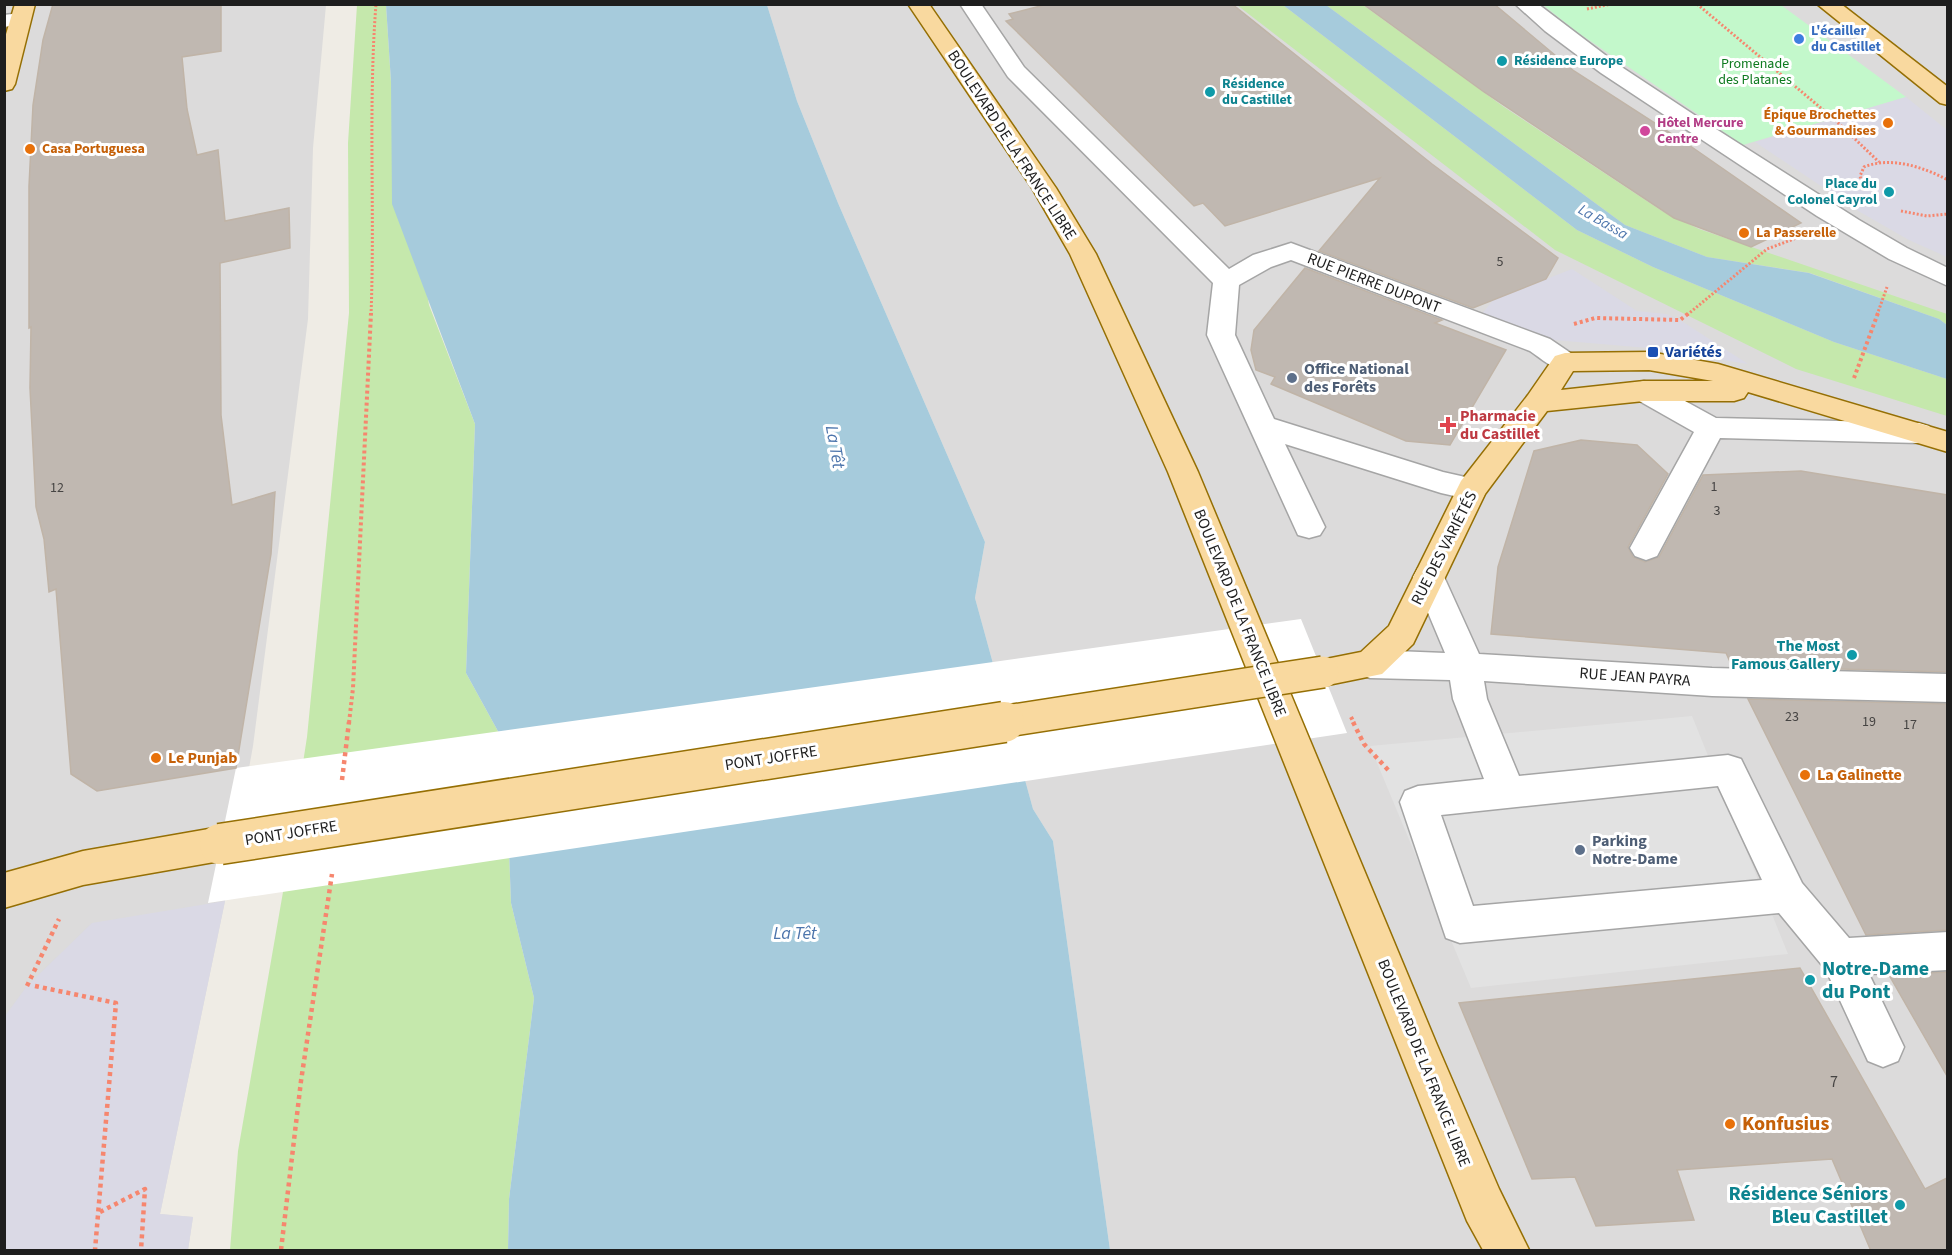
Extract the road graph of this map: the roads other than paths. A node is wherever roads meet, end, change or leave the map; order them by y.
1 (918, 4) edge
2 (970, 4) edge
3 (1525, 4) edge
4 (1827, 4) edge
5 (1858, 4) edge
6 (17, 15) edge
7 (1936, 63) dead end
8 (4, 84) edge
9 (1947, 98) edge
10 (1947, 278) edge
11 (1226, 281) junction
12 (1565, 362) junction
13 (1644, 391) junction
14 (1780, 392) junction
15 (1538, 402) junction
16 (1263, 426) junction
17 (1711, 428) junction
18 (1920, 433) junction
19 (1947, 442) edge
20 (1472, 489) junction
21 (1309, 526) dead end
22 (1646, 548) dead end
23 (1430, 577) junction
24 (1401, 635) junction
25 (1370, 664) junction
26 (1323, 672) joint
27 (1457, 674) junction
28 (1947, 688) edge
29 (1508, 793) junction
30 (4, 891) edge
31 (1788, 895) junction
32 (1947, 951) edge
33 (1840, 957) junction
34 (1883, 1047) dead end
35 (1507, 1251) edge

1 - 35 main road, BOULEVARD DE LA FRANCE LIBRE
2 - 11 street
3 - 10 street
4 - 9 main road
5 - 7 main road
6 - 8 main road
11 - 12 street, RUE PIERRE DUPONT
11 - 16 street
12 - 14 main road
12 - 15 main road, RUE DES VARIÉTÉS
13 - 14 main road
13 - 15 main road
13 - 17 street
14 - 18 main road
15 - 20 main road, RUE DES VARIÉTÉS
16 - 20 street
16 - 21 street
17 - 18 street
17 - 22 street
18 - 19 main road
20 - 23 main road, RUE DES VARIÉTÉS
23 - 24 main road, RUE DES VARIÉTÉS
23 - 27 street
24 - 25 main road, RUE DES VARIÉTÉS
24 - 27 street
25 - 26 main road, RUE JEAN PAYRA
25 - 27 street, RUE JEAN PAYRA
26 - 30 main road, PONT JOFFRE, bridge
27 - 28 street, RUE JEAN PAYRA
27 - 29 street
29 - 31 street
29 - 31 street
31 - 33 street
32 - 33 street
33 - 34 street

